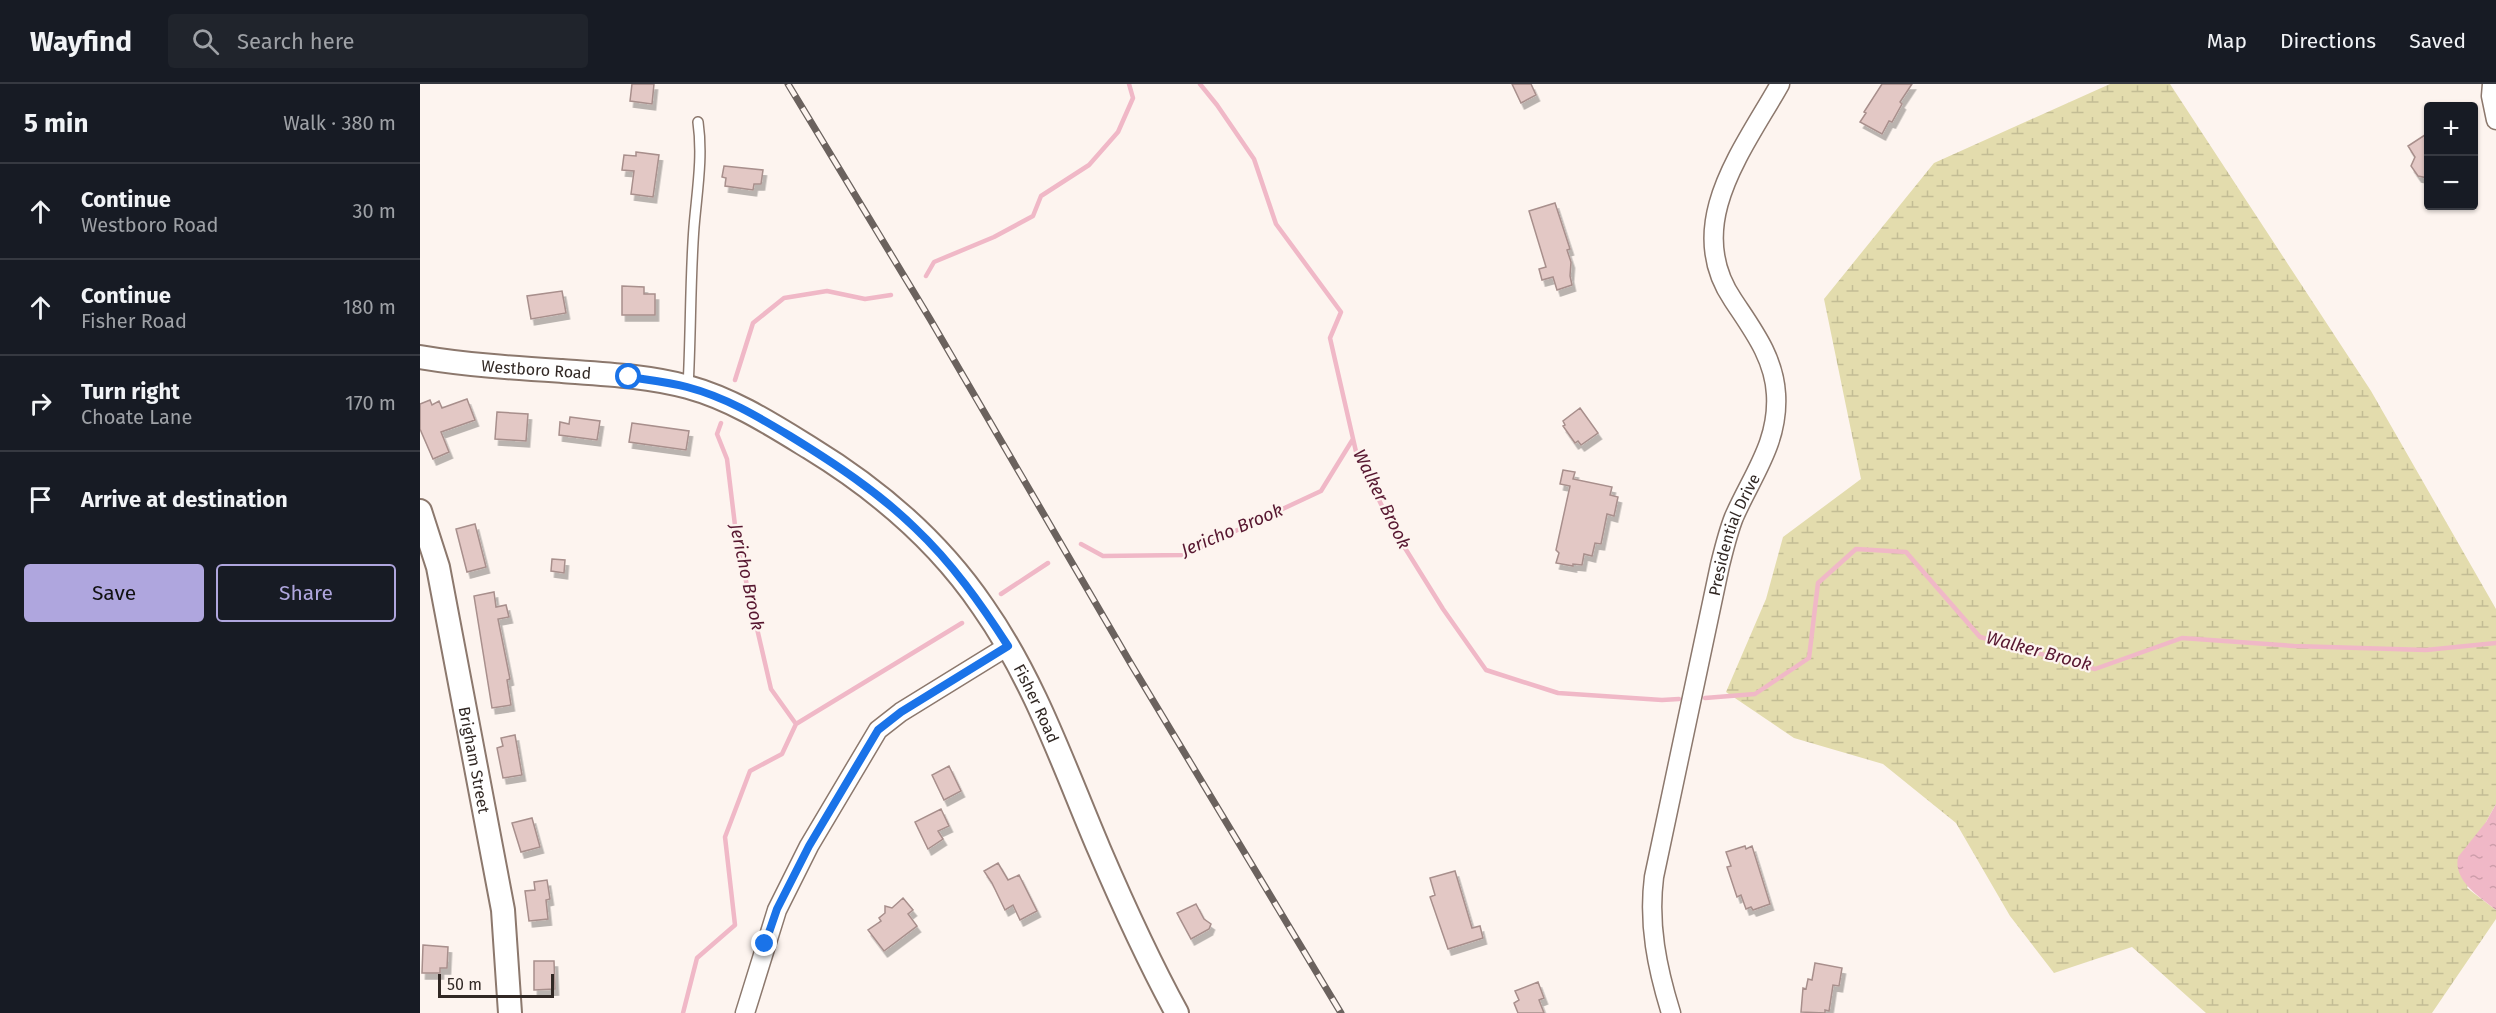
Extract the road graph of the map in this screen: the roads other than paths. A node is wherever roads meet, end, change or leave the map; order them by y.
1 (1780, 84) edge
2 (2492, 84) edge
3 (2496, 120) edge
4 (698, 122) dead end
5 (420, 357) edge
6 (688, 387) junction
7 (420, 511) edge
8 (1008, 646) junction
9 (510, 1013) edge
10 (745, 1013) edge
11 (1177, 1013) edge
12 (1671, 1013) edge

1 - 12 street, Presidential Drive
2 - 3 street
4 - 6 lane
5 - 6 street, Westboro Road
6 - 8 street, Fisher Road
7 - 9 street, Brigham Street
8 - 10 street
8 - 11 street, Fisher Road

